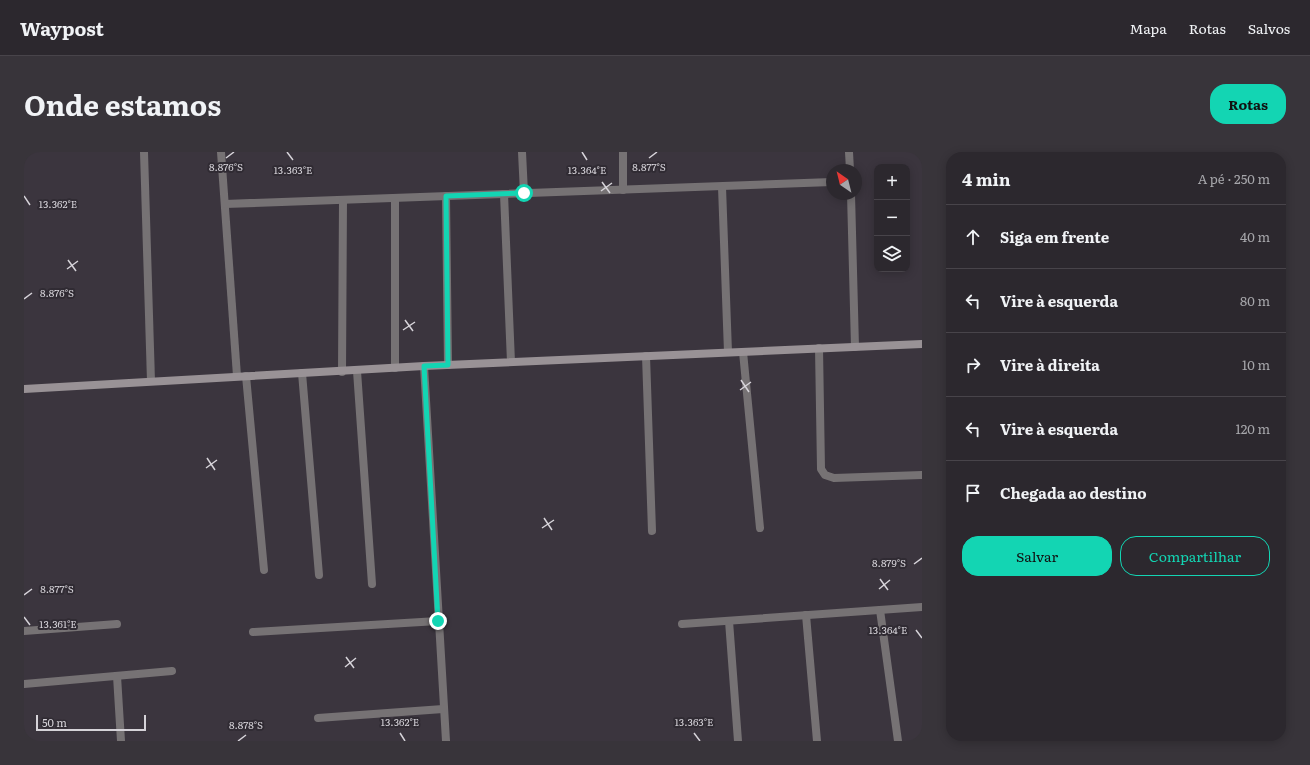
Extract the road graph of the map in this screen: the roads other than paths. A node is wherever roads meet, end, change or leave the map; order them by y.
1 (144, 152) edge
2 (222, 152) edge
3 (522, 152) edge
4 (622, 152) edge
5 (849, 152) edge
6 (850, 164) edge
7 (826, 182) edge
8 (722, 187) junction
9 (624, 190) junction
10 (524, 193) junction
11 (504, 194) junction
12 (446, 196) junction
13 (395, 198) junction
14 (343, 200) junction
15 (851, 200) edge
16 (225, 204) junction
17 (922, 344) edge
18 (855, 347) junction
19 (819, 348) junction
20 (728, 352) junction
21 (743, 352) junction
22 (646, 356) junction
23 (511, 362) junction
24 (448, 365) junction
25 (424, 366) junction
26 (395, 368) junction
27 (358, 371) junction
28 (342, 372) junction
29 (302, 374) junction
30 (241, 376) junction
31 (151, 381) junction
32 (24, 389) edge
33 (922, 475) edge
34 (760, 528) dead end
35 (652, 531) dead end
36 (264, 570) dead end
37 (319, 575) dead end
38 (372, 584) dead end
39 (922, 608) edge
40 (880, 610) junction
41 (806, 615) junction
42 (438, 621) junction
43 (729, 621) junction
44 (118, 624) dead end
45 (682, 624) dead end
46 (24, 632) edge
47 (253, 632) dead end
48 (172, 671) dead end
49 (117, 676) junction
50 (24, 684) edge
51 (443, 709) junction
52 (318, 718) dead end
53 (121, 741) edge
54 (446, 741) edge
55 (738, 741) edge
56 (817, 741) edge
57 (898, 741) edge

1 - 31 street
2 - 16 street
3 - 10 street
4 - 9 street
5 - 6 street
7 - 8 street
8 - 9 street
8 - 20 street
9 - 10 street
10 - 11 street
11 - 12 street
11 - 23 street
12 - 13 street
12 - 24 street
13 - 14 street
13 - 26 street
14 - 16 street
14 - 28 street
15 - 18 street
16 - 30 street
17 - 18 street
18 - 19 street
19 - 21 street
19 - 33 street
20 - 21 street
20 - 22 street
21 - 34 street
22 - 23 street
22 - 35 street
23 - 24 street
24 - 25 street
25 - 26 street
25 - 42 street
26 - 27 street
27 - 28 street
27 - 38 street
28 - 29 street
29 - 30 street
29 - 37 street
30 - 31 street
30 - 36 street
31 - 32 street
39 - 40 street
40 - 41 street
40 - 57 street
41 - 43 street
41 - 56 street
42 - 47 street
42 - 51 street
43 - 45 street
43 - 55 street
44 - 46 street
48 - 49 street
49 - 50 street
49 - 53 street
51 - 52 street
51 - 54 street

